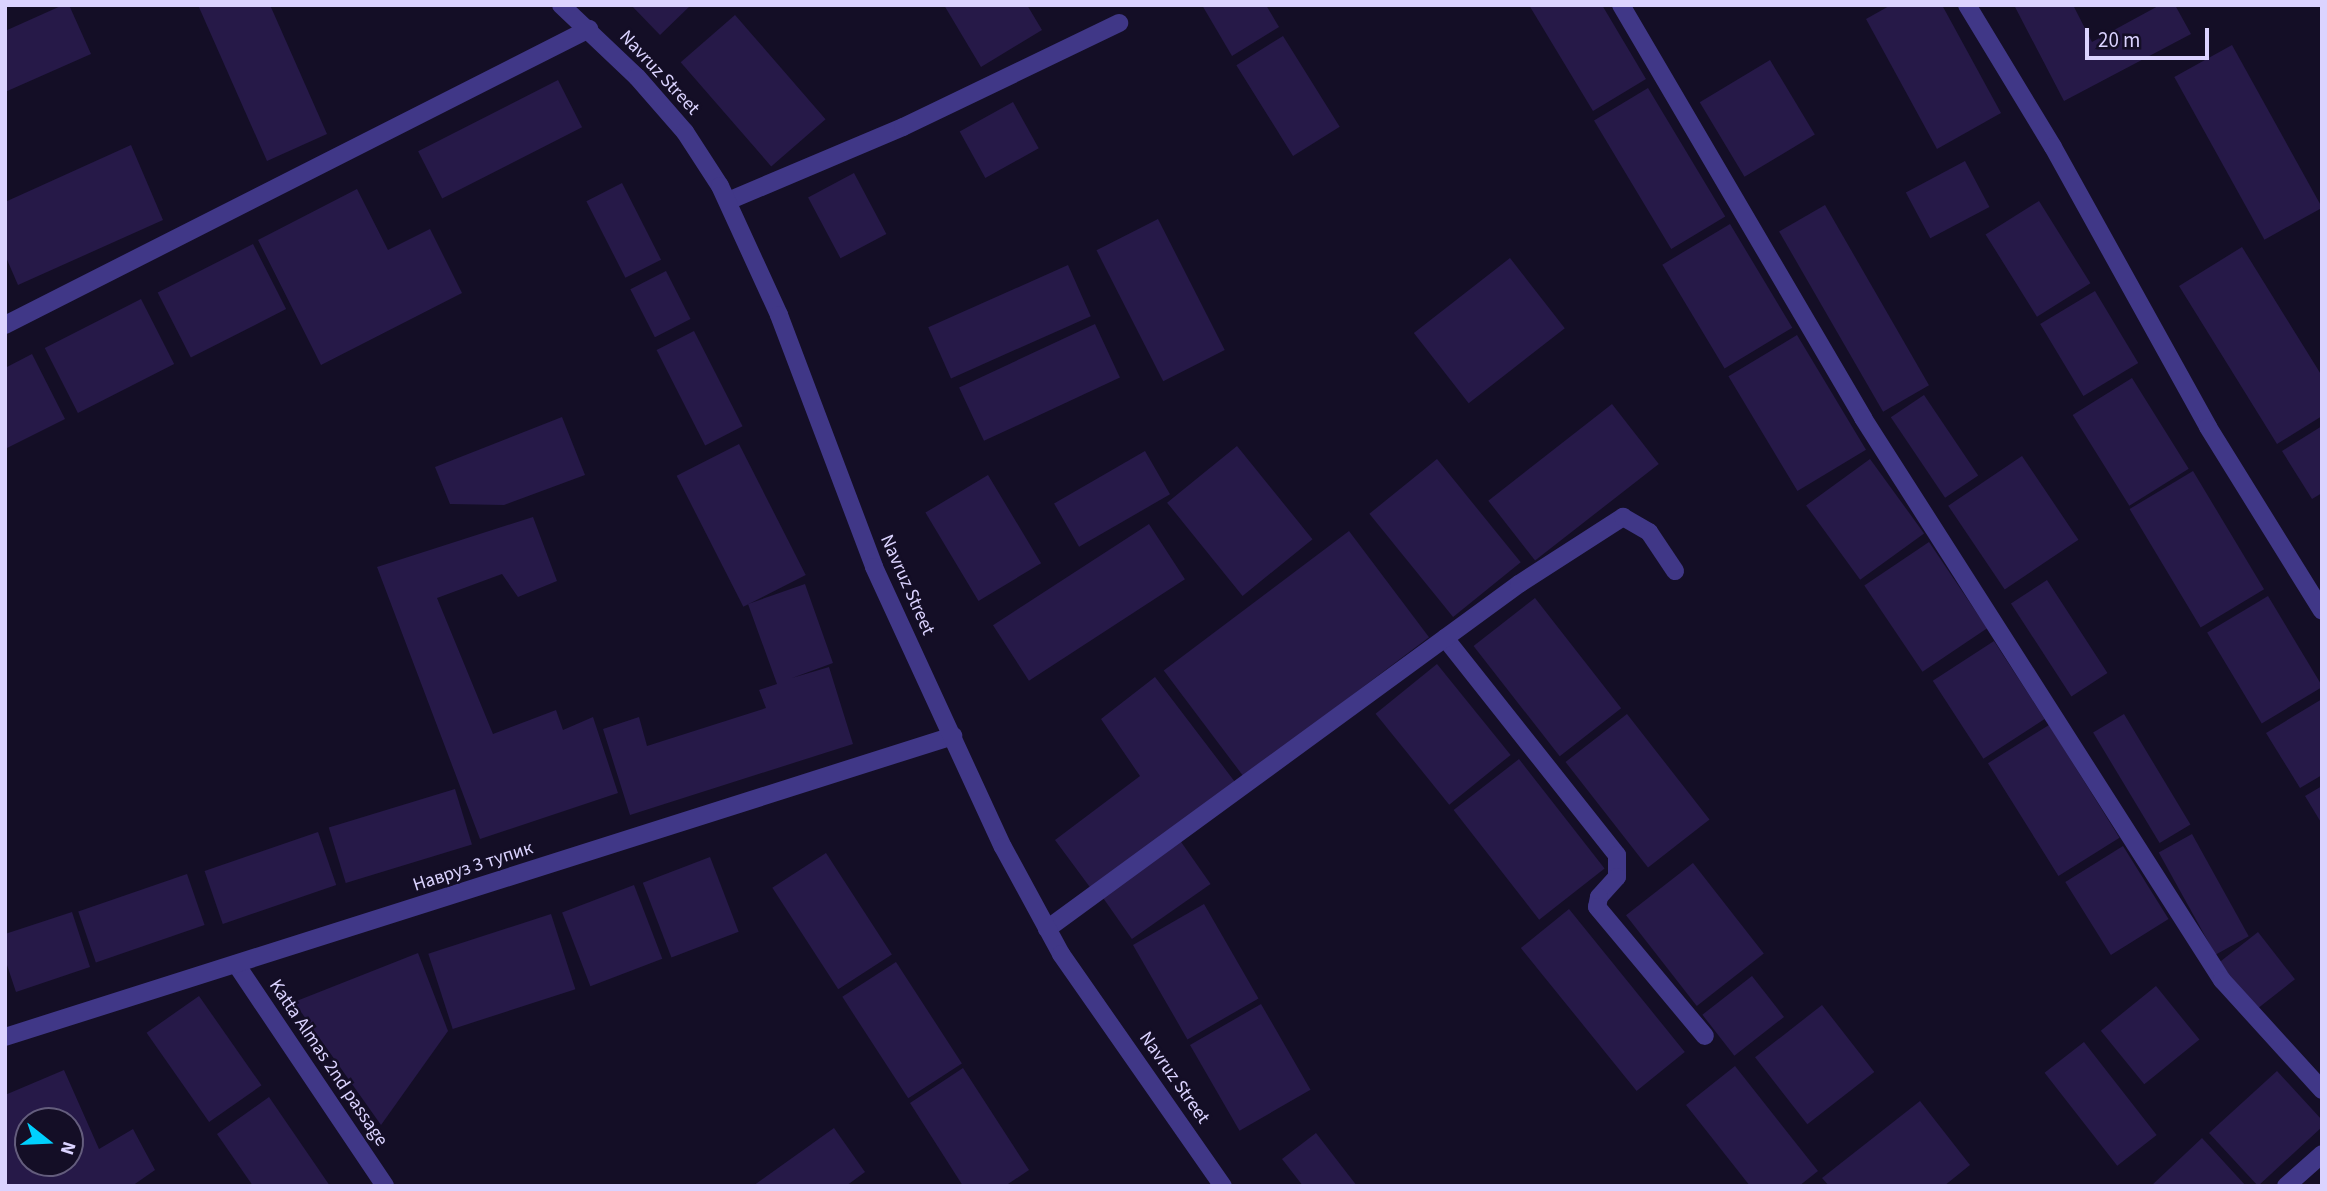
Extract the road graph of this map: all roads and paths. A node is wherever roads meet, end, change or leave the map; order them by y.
1 (561, 5) edge
2 (1621, 5) edge
3 (1967, 5) edge
4 (1119, 23) dead end
5 (589, 29) junction
6 (728, 201) junction
7 (5, 325) edge
8 (1675, 570) dead end
9 (2322, 611) edge
10 (1445, 638) junction
11 (953, 736) junction
12 (1047, 929) junction
13 (236, 964) junction
14 (1705, 1036) dead end
15 (5, 1037) edge
16 (2322, 1090) edge
17 (2322, 1154) edge
18 (385, 1186) edge
19 (1223, 1186) edge
20 (2286, 1186) edge

1 - 5 street, Navruz Street
2 - 16 street
3 - 9 street
4 - 6 street
5 - 6 street, Navruz Street
5 - 7 street
6 - 11 street, Navruz Street
8 - 10 street
10 - 12 street
10 - 14 street
11 - 12 street, Navruz Street
11 - 13 street, Навруз 3 тупик
12 - 19 street, Navruz Street
13 - 15 street, Навруз 3 тупик
13 - 18 street, Katta Almas 2nd passage
17 - 20 street

